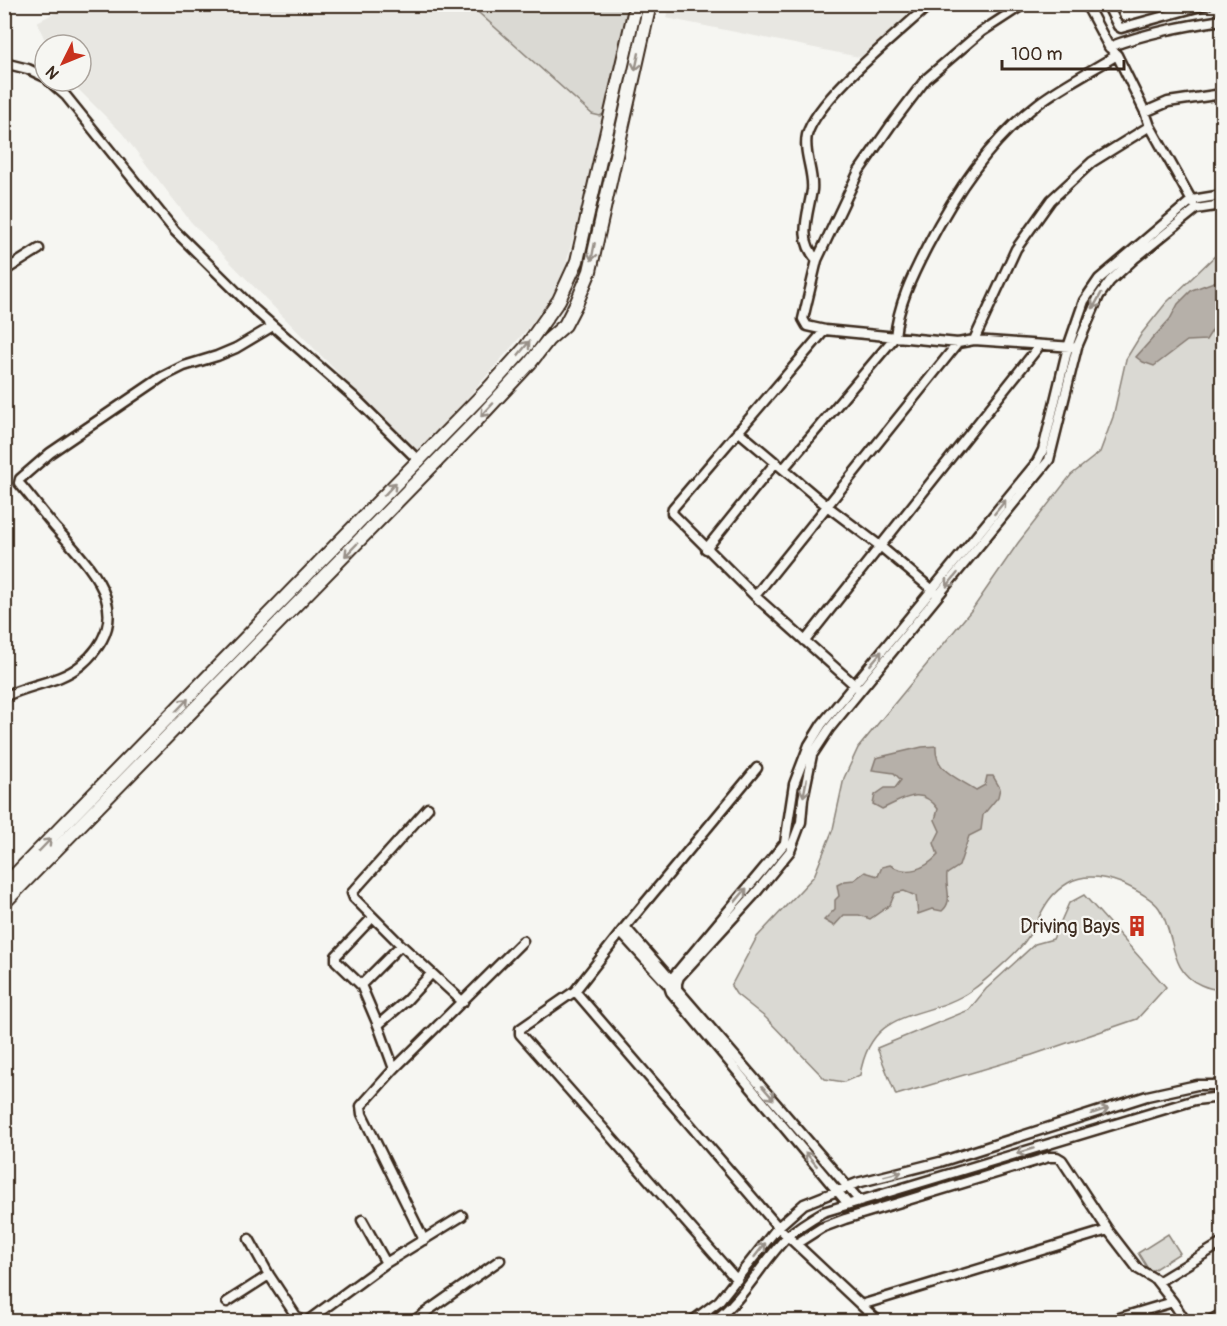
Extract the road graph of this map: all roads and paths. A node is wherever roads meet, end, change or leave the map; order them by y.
1 (636, 4) edge
2 (650, 4) edge
3 (930, 4) edge
4 (1024, 4) edge
5 (1086, 4) edge
6 (1107, 4) edge
7 (1208, 4) edge
8 (1222, 20) edge
9 (1110, 47) junction
10 (1117, 55) junction
11 (4, 63) edge
12 (33, 71) edge
13 (63, 93) edge
14 (1222, 94) edge
15 (1145, 112) junction
16 (1150, 126) junction
17 (1222, 195) edge
18 (1192, 200) junction
19 (1222, 205) edge
20 (1196, 209) junction
21 (39, 249) dead end
22 (817, 260) junction
23 (4, 272) edge
24 (273, 326) junction
25 (825, 330) junction
26 (895, 338) junction
27 (974, 340) junction
28 (958, 343) junction
29 (1040, 345) junction
30 (1072, 347) junction
31 (738, 430) junction
32 (417, 461) junction
33 (776, 462) junction
34 (432, 467) junction
35 (784, 468) junction
36 (826, 506) junction
37 (880, 546) junction
38 (706, 549) junction
39 (932, 590) junction
40 (754, 596) junction
41 (940, 596) junction
42 (805, 641) junction
43 (857, 687) junction
44 (4, 697) edge
45 (757, 768) dead end
46 (428, 808) dead end
47 (4, 886) edge
48 (4, 903) edge
49 (373, 918) junction
50 (623, 930) junction
51 (523, 941) dead end
52 (401, 945) junction
53 (431, 974) junction
54 (673, 985) junction
55 (361, 986) junction
56 (575, 991) junction
57 (463, 1002) junction
58 (378, 1025) junction
59 (394, 1069) junction
60 (1222, 1085) edge
61 (1222, 1098) edge
62 (1078, 1118) junction
63 (1084, 1133) junction
64 (848, 1186) junction
65 (837, 1190) junction
66 (859, 1200) junction
67 (848, 1204) junction
68 (462, 1216) dead end
69 (362, 1221) dead end
70 (778, 1227) junction
71 (1108, 1230) junction
72 (788, 1237) junction
73 (249, 1239) dead end
74 (424, 1240) junction
75 (796, 1244) junction
76 (1222, 1244) edge
77 (500, 1260) dead end
78 (386, 1263) junction
79 (269, 1275) junction
80 (737, 1280) junction
81 (1158, 1282) junction
82 (227, 1302) dead end
83 (1173, 1302) junction
84 (861, 1305) junction
85 (1222, 1314) edge
86 (300, 1322) edge
87 (306, 1322) edge
88 (412, 1322) edge
89 (691, 1322) edge
90 (713, 1322) edge
91 (879, 1322) edge
92 (1106, 1322) edge
93 (1186, 1322) edge
94 (1208, 1322) edge

32 -> 1 street
2 -> 34 street
3 - 22 street
4 - 22 street
5 - 9 street
6 - 7 street
8 - 9 street
9 - 10 street
10 - 15 street
10 - 26 street
11 - 12 street
13 - 24 street
14 - 15 street
15 - 16 street
16 - 18 street
16 - 27 street
17 - 18 street
18 - 20 street
18 - 30 street
19 - 20 street
20 -> 30 street
21 - 23 street
22 - 25 street
24 - 32 street
24 - 44 street
25 - 26 street
25 - 31 street
26 - 28 street
26 - 35 street
27 - 28 street
27 - 29 street
28 - 36 street
29 - 30 street
29 - 37 street
39 -> 30 street
30 -> 41 street
31 - 33 street
31 - 38 street
32 - 34 street
47 -> 32 street
33 - 35 street
33 - 38 street
34 -> 48 street
35 - 36 street
36 - 37 street
36 - 40 street
37 - 39 street
37 - 42 street
38 - 40 street
39 - 41 street
43 -> 39 street
40 - 42 street
41 - 43 street
42 - 43 street
43 - 54 street
45 - 50 street
46 - 49 street
49 - 52 street
49 - 55 street
50 - 54 street
50 - 56 street
51 - 57 street
52 - 53 street
52 - 55 street
53 - 57 street
53 - 58 street
54 -> 64 street
65 -> 54 street
55 - 58 street
56 - 70 street
56 - 80 street
57 - 59 street
58 - 59 street
59 - 74 street
62 -> 60 street
61 - 63 street
62 - 63 street
64 -> 62 street
63 -> 66 street
64 - 65 street
64 - 66 street
65 - 67 street
65 - 70 street
66 - 67 street
67 - 72 street
68 - 74 street
69 - 78 street
70 - 72 street
80 -> 70 street
71 - 75 street
71 - 81 street
71 - 84 street
72 - 75 street
72 - 90 street
73 - 79 street
74 - 78 street
75 - 84 street
76 - 81 street
77 - 88 street
78 - 87 street
79 - 82 street
79 - 86 street
80 - 89 street
81 - 83 street
83 - 92 street
83 - 93 street
84 - 91 street
85 - 94 street

